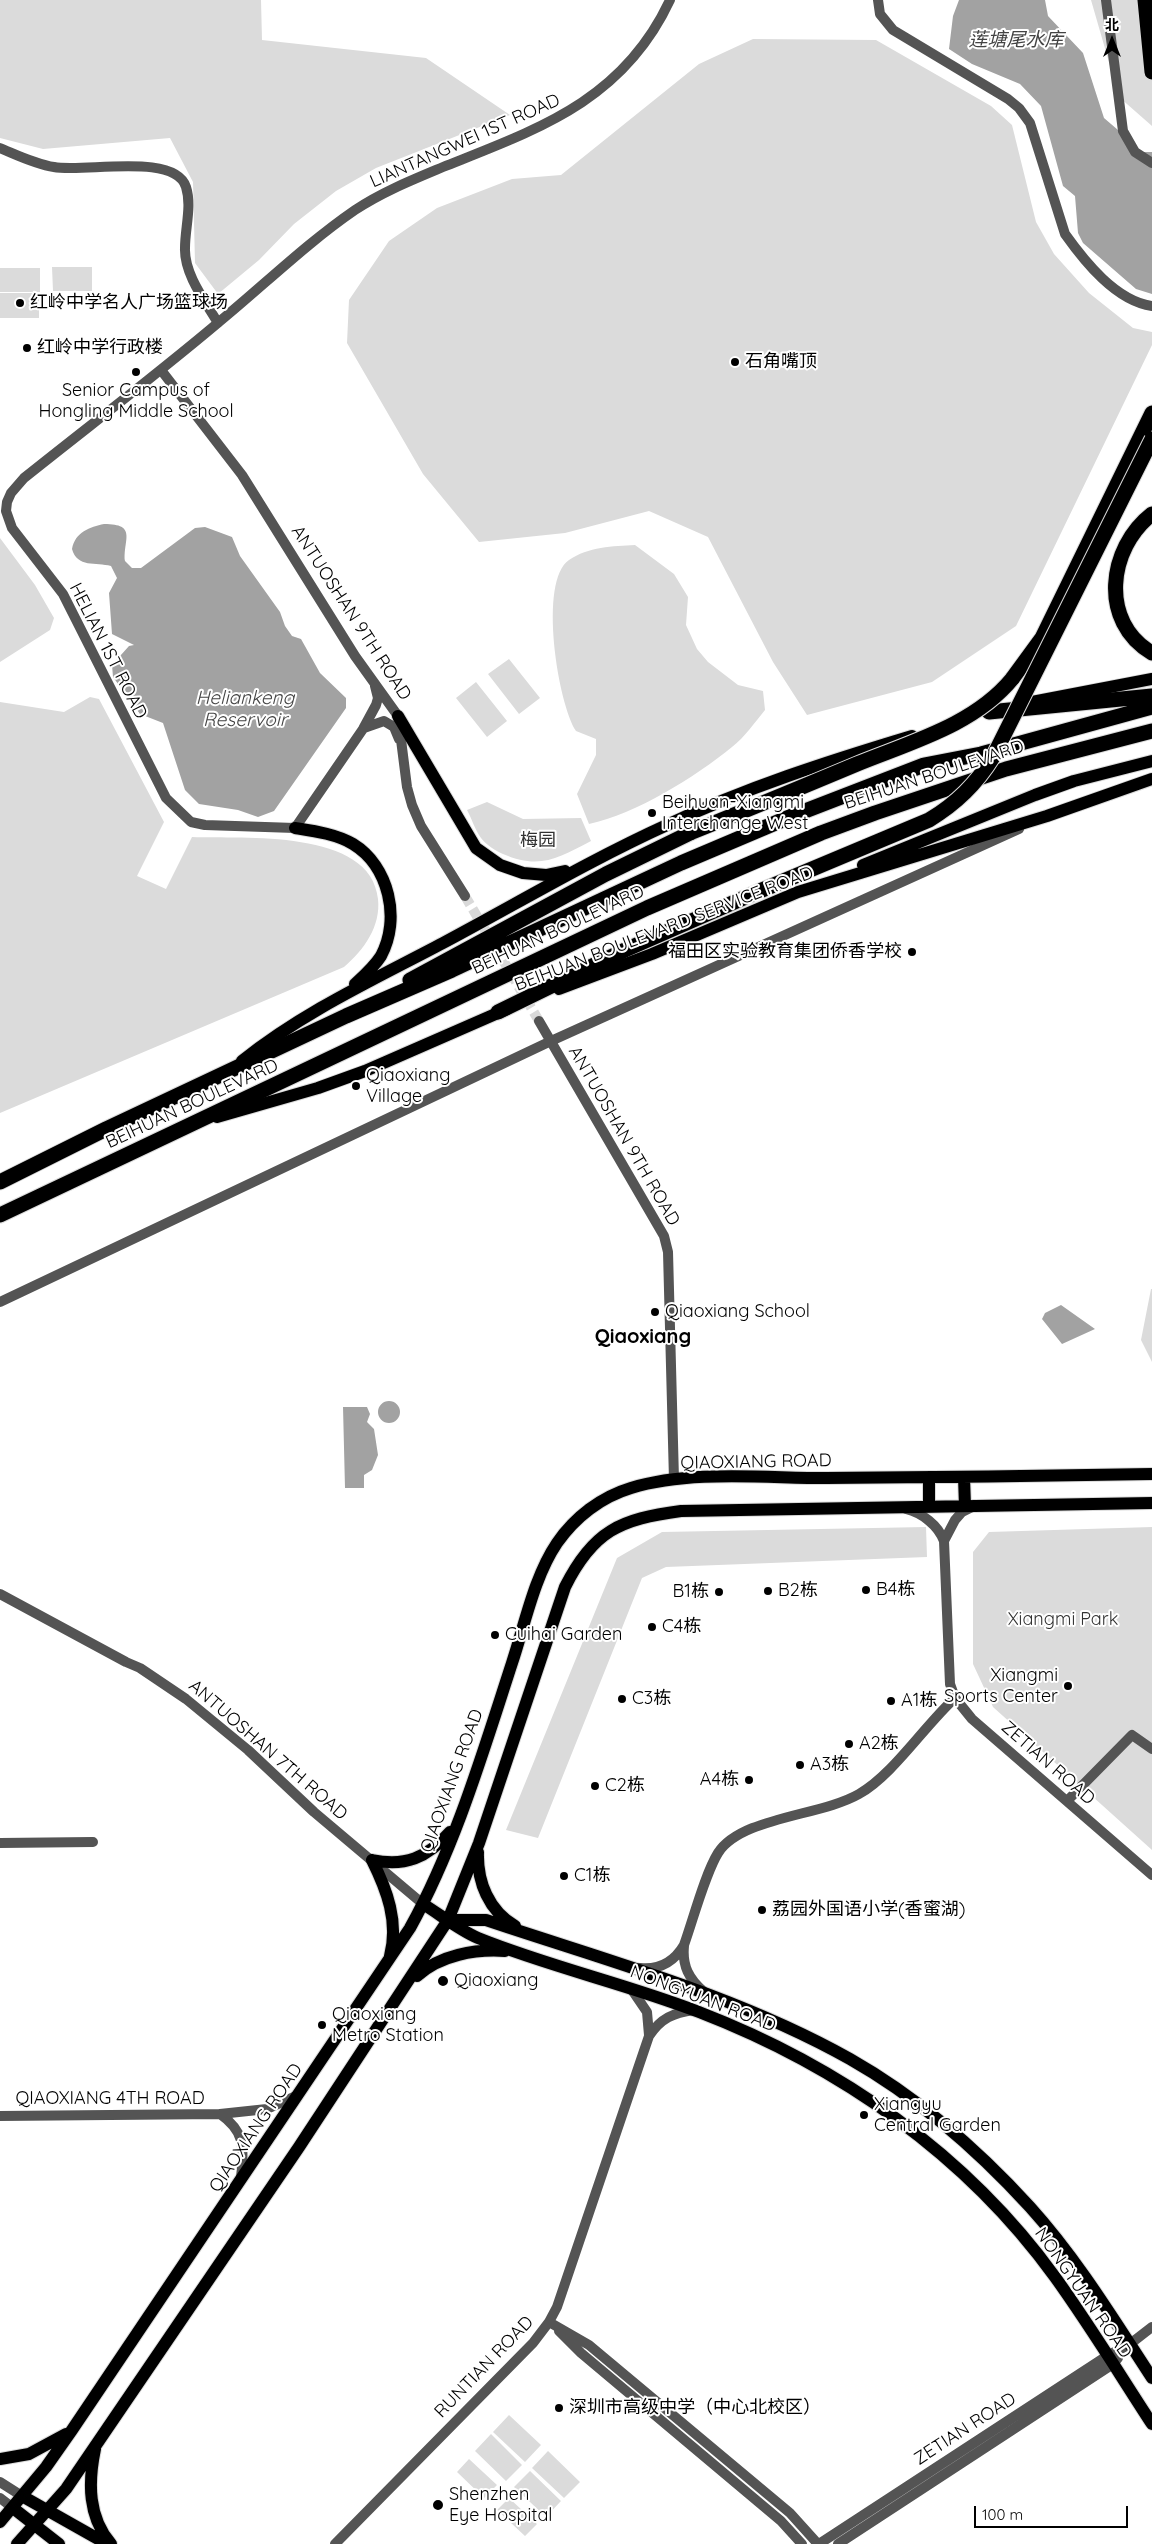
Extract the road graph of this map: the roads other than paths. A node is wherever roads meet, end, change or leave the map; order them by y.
1 (670, 0) edge
2 (878, 0) edge
3 (1106, 0) edge
4 (1145, 0) edge
5 (1151, 0) edge
6 (1152, 4) edge
7 (1152, 72) edge
8 (0, 148) edge
9 (1152, 163) edge
10 (1152, 306) edge
11 (218, 323) junction
12 (161, 370) junction
13 (1152, 413) edge
14 (1152, 439) edge
15 (1152, 456) edge
16 (1114, 493) junction
17 (1152, 514) edge
18 (1152, 653) edge
19 (1152, 679) edge
20 (375, 686) junction
21 (1152, 696) edge
22 (1152, 707) edge
23 (990, 712) junction
24 (398, 716) junction
25 (363, 729) junction
26 (1152, 731) edge
27 (402, 746) junction
28 (1152, 761) edge
29 (1152, 781) edge
30 (1047, 816) junction
31 (295, 828) junction
32 (582, 866) junction
33 (798, 892) junction
34 (465, 896) tunnel mouth
35 (341, 996) junction
36 (498, 1012) junction
37 (346, 1016) junction
38 (539, 1021) tunnel mouth
39 (551, 1041) junction
40 (232, 1069) junction
41 (194, 1124) junction
42 (0, 1182) edge
43 (0, 1215) edge
44 (0, 1302) edge
45 (1152, 1474) edge
46 (929, 1478) junction
47 (964, 1478) junction
48 (674, 1480) junction
49 (1152, 1503) edge
50 (970, 1505) junction
51 (929, 1506) junction
52 (897, 1507) junction
53 (944, 1540) junction
54 (0, 1594) edge
55 (955, 1698) junction
56 (1152, 1748) edge
57 (1067, 1801) junction
58 (455, 1826) junction
59 (93, 1842) dead end
60 (479, 1843) junction
61 (0, 1844) edge
62 (372, 1860) junction
63 (1152, 1876) edge
64 (424, 1904) junction
65 (448, 1920) junction
66 (528, 1934) junction
67 (684, 1945) junction
68 (523, 1953) junction
69 (388, 1964) junction
70 (627, 1967) junction
71 (406, 1987) junction
72 (632, 1990) junction
73 (707, 1994) junction
74 (695, 2010) junction
75 (649, 2036) junction
76 (301, 2093) junction
77 (220, 2114) junction
78 (0, 2116) edge
79 (241, 2181) junction
80 (549, 2322) junction
81 (1152, 2327) edge
82 (1130, 2344) junction
83 (1110, 2360) junction
84 (1152, 2378) edge
85 (1152, 2424) edge
86 (72, 2430) junction
87 (96, 2443) junction
88 (0, 2459) edge
89 (0, 2482) edge
90 (22, 2496) junction
91 (0, 2498) edge
92 (13, 2508) junction
93 (48, 2510) junction
94 (0, 2522) edge
95 (35, 2525) junction
96 (17, 2544) edge
97 (59, 2544) edge
98 (106, 2544) edge
99 (111, 2544) edge
100 (335, 2544) edge
101 (802, 2544) edge
102 (818, 2544) edge
103 (838, 2544) edge

1 - 11 street, LIANTANGWEI 1ST ROAD
2 - 10 street
3 - 9 street
4 - 7 highway
5 - 6 highway
8 - 11 street
11 - 12 street, LIANTANGWEI 1ST ROAD
12 - 20 street, ANTUOSHAN 9TH ROAD
12 - 31 street, HELIAN 1ST ROAD
13 - 16 highway
14 - 36 highway, bridge
15 - 16 main road
16 - 37 highway, bridge
17 - 18 highway
19 - 23 main road
20 - 24 street, ANTUOSHAN 9TH ROAD
20 - 25 street
21 - 23 highway
22 - 37 highway, BEIHUAN BOULEVARD
23 - 32 main road
24 - 27 street, ANTUOSHAN 9TH ROAD
24 - 32 main road
25 - 27 street
25 - 31 street
26 - 41 highway, BEIHUAN BOULEVARD
27 - 34 street, ANTUOSHAN 9TH ROAD
28 - 33 main road
29 - 30 main road, BEIHUAN BOULEVARD SERVICE ROAD
30 - 33 main road, BEIHUAN BOULEVARD SERVICE ROAD
30 - 39 street
31 - 35 main road
32 - 35 main road
33 - 36 main road, BEIHUAN BOULEVARD SERVICE ROAD
35 - 40 main road
36 - 41 main road, BEIHUAN BOULEVARD SERVICE ROAD
37 - 40 highway, BEIHUAN BOULEVARD
38 - 39 street, ANTUOSHAN 9TH ROAD
39 - 44 street
39 - 48 street, ANTUOSHAN 9TH ROAD
40 - 42 highway, BEIHUAN BOULEVARD
41 - 43 highway, BEIHUAN BOULEVARD
45 - 47 main road, QIAOXIANG ROAD
46 - 47 main road, QIAOXIANG ROAD
46 - 48 main road, QIAOXIANG ROAD
46 - 51 main road
47 - 50 main road
48 - 58 main road, QIAOXIANG ROAD
49 - 50 main road
50 - 51 main road
50 - 53 street
51 - 52 main road
52 - 53 street
52 - 60 main road
53 - 55 street, ZETIAN ROAD
54 - 62 street, ANTUOSHAN 7TH ROAD
55 - 57 street, ZETIAN ROAD
55 - 67 street
56 - 57 street
57 - 63 street, ZETIAN ROAD
58 - 62 main road
58 - 64 main road, QIAOXIANG ROAD
59 - 61 street
60 - 65 main road
60 - 66 main road
62 - 64 street, ANTUOSHAN 7TH ROAD
62 - 69 main road
64 - 65 main road, NONGYUAN ROAD
64 - 69 main road, QIAOXIANG ROAD
65 - 66 main road, NONGYUAN ROAD
65 - 68 main road, NONGYUAN ROAD
65 - 71 main road
66 - 70 main road, NONGYUAN ROAD
67 - 70 street
67 - 73 street
68 - 71 main road
68 - 72 main road, NONGYUAN ROAD
69 - 76 main road, QIAOXIANG ROAD
70 - 73 main road, NONGYUAN ROAD
71 - 87 main road
72 - 74 main road, NONGYUAN ROAD
72 - 75 street, RUNTIAN ROAD
73 - 82 main road, NONGYUAN ROAD
74 - 75 street, RUNTIAN ROAD
74 - 83 main road, NONGYUAN ROAD
75 - 80 street, RUNTIAN ROAD
76 - 77 street, QIAOXIANG 4TH ROAD
76 - 79 main road, QIAOXIANG ROAD
77 - 78 street, QIAOXIANG 4TH ROAD
77 - 79 street
79 - 86 main road, QIAOXIANG ROAD
80 - 100 street, RUNTIAN ROAD
80 - 101 street
80 - 102 street
81 - 82 street, ZETIAN ROAD
82 - 83 street, ZETIAN ROAD
82 - 84 main road, NONGYUAN ROAD
83 - 85 main road, NONGYUAN ROAD
83 - 102 street, ZETIAN ROAD
83 - 103 street, ZETIAN ROAD
86 - 88 main road
86 - 90 main road, QIAOXIANG ROAD
87 - 93 main road
87 - 99 main road
89 - 90 street
90 - 92 main road, QIAOXIANG ROAD
90 - 93 main road
91 - 92 street
92 - 94 main road, QIAOXIANG ROAD
92 - 95 main road
93 - 95 main road
93 - 98 main road
95 - 96 main road
95 - 97 main road

